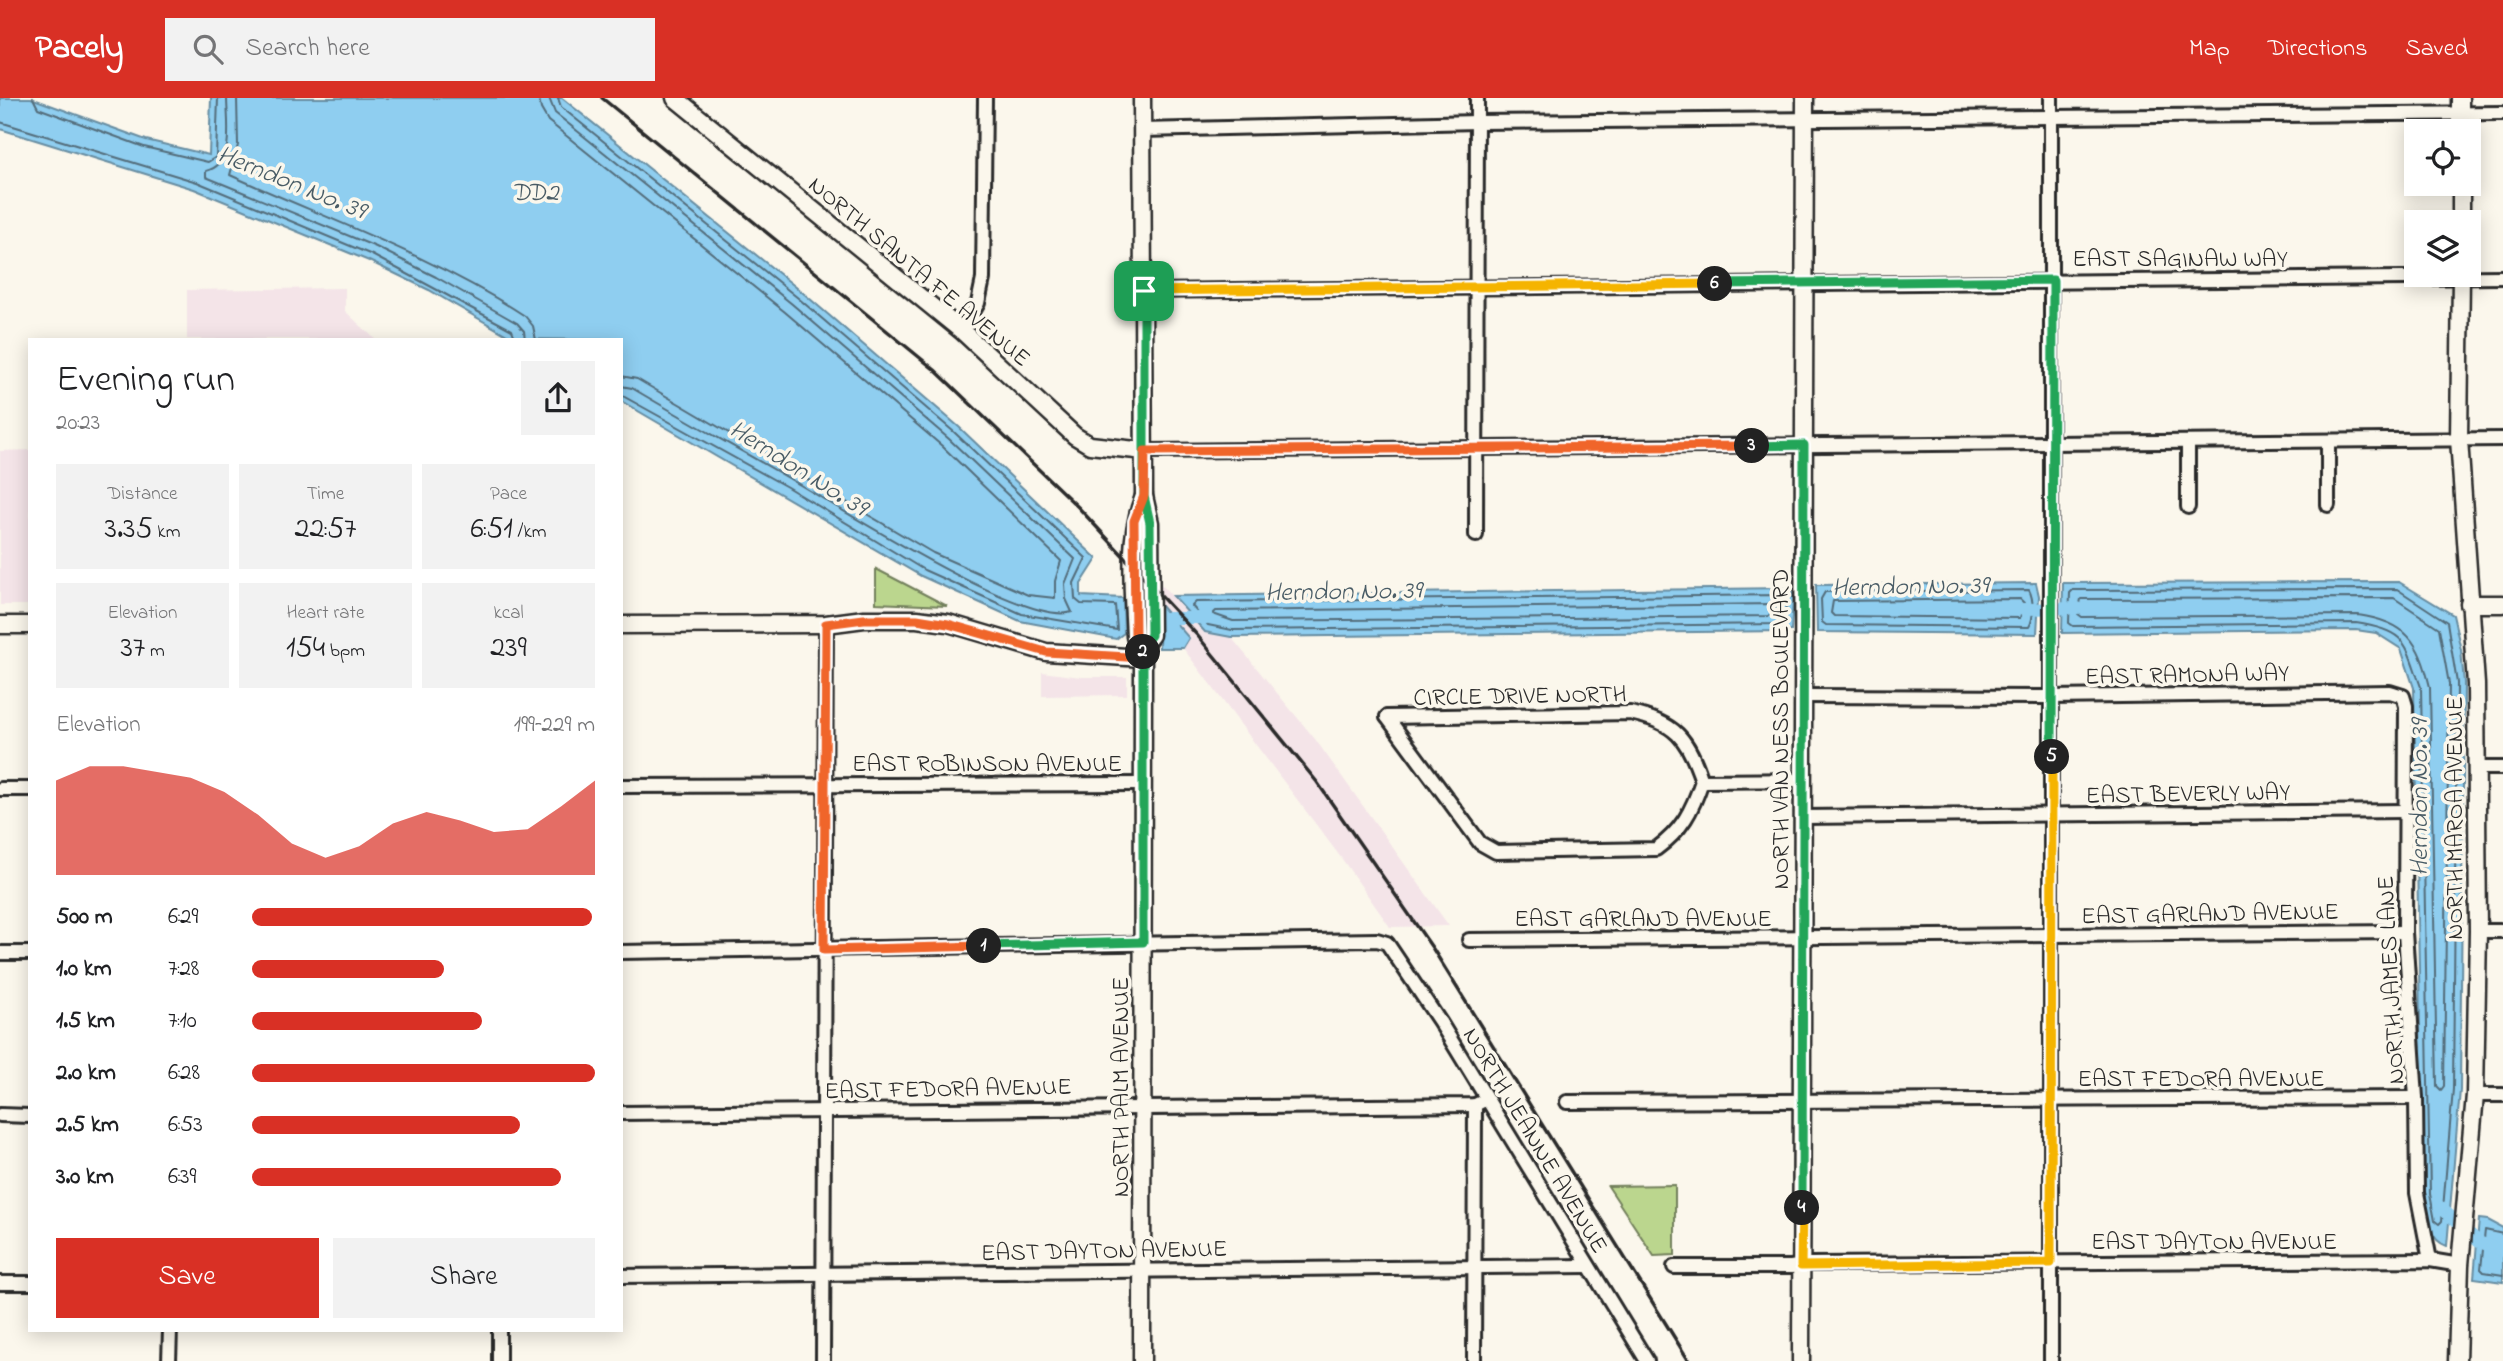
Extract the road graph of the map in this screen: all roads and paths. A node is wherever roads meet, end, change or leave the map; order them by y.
1 (675, 98) edge
2 (985, 98) edge
3 (1142, 98) edge
4 (1477, 98) edge
5 (1805, 98) edge
6 (2051, 98) edge
7 (2460, 105) edge
8 (2503, 113) edge
9 (2051, 116) junction
10 (1805, 118) junction
11 (1477, 122) junction
12 (1142, 130) junction
13 (2481, 276) edge
14 (2503, 276) edge
15 (2404, 277) edge
16 (2053, 280) junction
17 (1805, 283) junction
18 (1476, 286) junction
19 (2461, 287) edge
20 (1144, 291) junction
21 (962, 331) junction
22 (2459, 439) junction
23 (2503, 439) edge
24 (2328, 441) junction
25 (2052, 443) junction
26 (2188, 443) junction
27 (1804, 445) junction
28 (1475, 449) junction
29 (1145, 451) junction
30 (2328, 505) dead end
31 (2188, 507) dead end
32 (1476, 536) dead end
33 (2469, 604) junction
34 (2503, 604) edge
35 (826, 624) junction
36 (0, 625) edge
37 (28, 625) edge
38 (623, 625) edge
39 (1143, 643) junction
40 (1803, 696) junction
41 (2403, 696) joint
42 (2052, 697) junction
43 (2477, 768) junction
44 (2503, 768) edge
45 (1803, 780) junction
46 (1702, 781) junction
47 (1143, 784) junction
48 (825, 785) junction
49 (623, 786) edge
50 (0, 789) edge
51 (28, 789) edge
52 (2405, 811) junction
53 (2052, 815) junction
54 (1803, 817) junction
55 (2478, 931) junction
56 (2503, 931) edge
57 (2405, 932) junction
58 (2053, 936) junction
59 (1802, 938) junction
60 (1469, 940) dead end
61 (1143, 942) junction
62 (824, 950) junction
63 (623, 952) edge
64 (0, 953) edge
65 (28, 953) edge
66 (2475, 1095) junction
67 (2503, 1095) edge
68 (2416, 1098) junction
69 (2052, 1099) junction
70 (1802, 1100) junction
71 (1480, 1102) junction
72 (1567, 1102) dead end
73 (1142, 1106) junction
74 (822, 1111) junction
75 (623, 1113) edge
76 (0, 1115) edge
77 (28, 1116) edge
78 (2430, 1261) junction
79 (2051, 1263) junction
80 (2460, 1265) junction
81 (1588, 1266) junction
82 (1801, 1266) junction
83 (1473, 1267) junction
84 (1674, 1267) dead end
85 (1141, 1270) junction
86 (823, 1274) junction
87 (623, 1276) edge
88 (0, 1283) edge
89 (28, 1283) edge
90 (170, 1332) edge
91 (499, 1332) edge
92 (169, 1361) edge
93 (499, 1361) edge
94 (823, 1361) edge
95 (1142, 1361) edge
96 (1474, 1361) edge
97 (1647, 1361) edge
98 (1801, 1361) edge
99 (2051, 1361) edge
100 (2457, 1361) edge

1 - 21 street, NORTH SANTA FE AVENUE
2 - 21 street
3 - 12 street, NORTH PALM AVENUE
4 - 11 street
5 - 10 street, NORTH VAN NESS BOULEVARD
6 - 9 street
7 - 8 street
7 - 9 street
9 - 10 street
9 - 16 street
10 - 11 street
10 - 17 street, NORTH VAN NESS BOULEVARD
11 - 12 street
11 - 18 street
12 - 20 street, NORTH PALM AVENUE
13 - 14 street, EAST SAGINAW WAY
15 - 16 street, EAST SAGINAW WAY
16 - 17 street, EAST SAGINAW WAY
16 - 25 street
17 - 18 street, EAST SAGINAW WAY
17 - 27 street, NORTH VAN NESS BOULEVARD
18 - 20 street, EAST SAGINAW WAY
18 - 28 street
19 - 22 street, NORTH MAROA AVENUE
20 - 29 street, NORTH PALM AVENUE
21 - 29 street, NORTH SANTA FE AVENUE
22 - 23 street
22 - 24 street
22 - 33 street, NORTH MAROA AVENUE
24 - 26 street
24 - 30 street
25 - 26 street
25 - 27 street
25 - 42 street
26 - 31 street
27 - 28 street
27 - 40 street, NORTH VAN NESS BOULEVARD
28 - 29 street
28 - 32 street
29 - 39 street, NORTH PALM AVENUE
33 - 34 street
33 - 43 street, NORTH MAROA AVENUE
35 - 38 street
35 - 39 street
35 - 48 street
36 - 37 street
39 - 47 street, NORTH PALM AVENUE
40 - 42 street, EAST RAMONA WAY
40 - 45 street, NORTH VAN NESS BOULEVARD
41 - 42 street, EAST RAMONA WAY
41 - 52 street, NORTH JAMES LANE
42 - 53 street
43 - 44 street
43 - 55 street, NORTH MAROA AVENUE
45 - 46 street
45 - 54 street, NORTH VAN NESS BOULEVARD
46 - 46 street, CIRCLE DRIVE NORTH
47 - 48 street, EAST ROBINSON AVENUE
47 - 61 street, NORTH PALM AVENUE
48 - 49 street, EAST ROBINSON AVENUE
48 - 62 street
50 - 51 street
52 - 53 street, EAST BEVERLY WAY
52 - 57 street, NORTH JAMES LANE
53 - 54 street, EAST BEVERLY WAY
53 - 58 street
54 - 59 street, NORTH VAN NESS BOULEVARD
55 - 56 street
55 - 66 street, NORTH MAROA AVENUE
57 - 58 street, EAST GARLAND AVENUE
57 - 68 street, NORTH JAMES LANE
58 - 59 street, EAST GARLAND AVENUE
58 - 69 street
59 - 60 street, EAST GARLAND AVENUE
59 - 70 street, NORTH VAN NESS BOULEVARD
61 - 62 street
61 - 71 street, NORTH JEANNE AVENUE
61 - 73 street, NORTH PALM AVENUE
62 - 63 street
62 - 74 street
64 - 65 street
66 - 67 street
66 - 80 street, NORTH MAROA AVENUE
68 - 69 street, EAST FEDORA AVENUE
68 - 78 street, NORTH JAMES LANE
69 - 70 street, EAST FEDORA AVENUE
69 - 79 street
70 - 72 street, EAST FEDORA AVENUE
70 - 82 street, NORTH VAN NESS BOULEVARD
71 - 73 street, EAST FEDORA AVENUE
71 - 81 street, NORTH JEANNE AVENUE
71 - 83 street
73 - 74 street, EAST FEDORA AVENUE
73 - 85 street, NORTH PALM AVENUE
74 - 75 street, EAST FEDORA AVENUE
74 - 86 street
76 - 77 street
78 - 79 street, EAST DAYTON AVENUE
78 - 80 street, EAST DAYTON AVENUE
79 - 82 street, EAST DAYTON AVENUE
79 - 99 street
80 - 100 street, NORTH MAROA AVENUE
81 - 83 street, EAST DAYTON AVENUE
81 - 97 street, NORTH JEANNE AVENUE
82 - 84 street, EAST DAYTON AVENUE
82 - 98 street, NORTH VAN NESS BOULEVARD
83 - 85 street, EAST DAYTON AVENUE
83 - 96 street
85 - 86 street, EAST DAYTON AVENUE
85 - 95 street, NORTH PALM AVENUE
86 - 87 street, EAST DAYTON AVENUE
86 - 94 street
88 - 89 street
90 - 92 street
91 - 93 street

